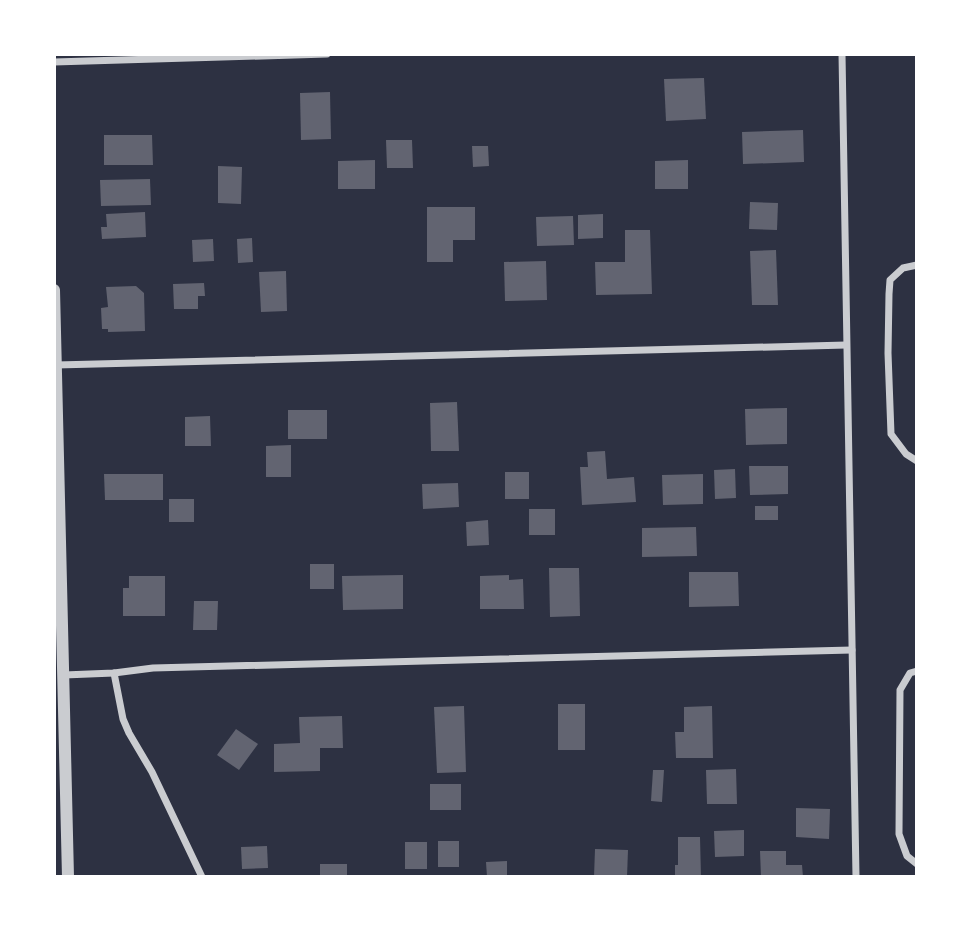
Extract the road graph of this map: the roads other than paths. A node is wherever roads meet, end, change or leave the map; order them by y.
1 (327, 54) edge
2 (842, 54) edge
3 (54, 62) edge
4 (917, 265) edge
5 (54, 290) edge
6 (846, 345) junction
7 (56, 365) edge
8 (917, 461) edge
9 (852, 650) junction
10 (917, 671) edge
11 (114, 673) junction
12 (64, 674) junction
13 (917, 864) edge
14 (68, 877) edge
15 (202, 877) edge
16 (856, 877) edge

1 - 3 street
2 - 6 street
4 - 8 street
5 - 7 street
6 - 7 street
6 - 9 street
7 - 12 street
9 - 11 street
9 - 16 street
10 - 13 street
11 - 12 street
11 - 15 street
12 - 14 street

